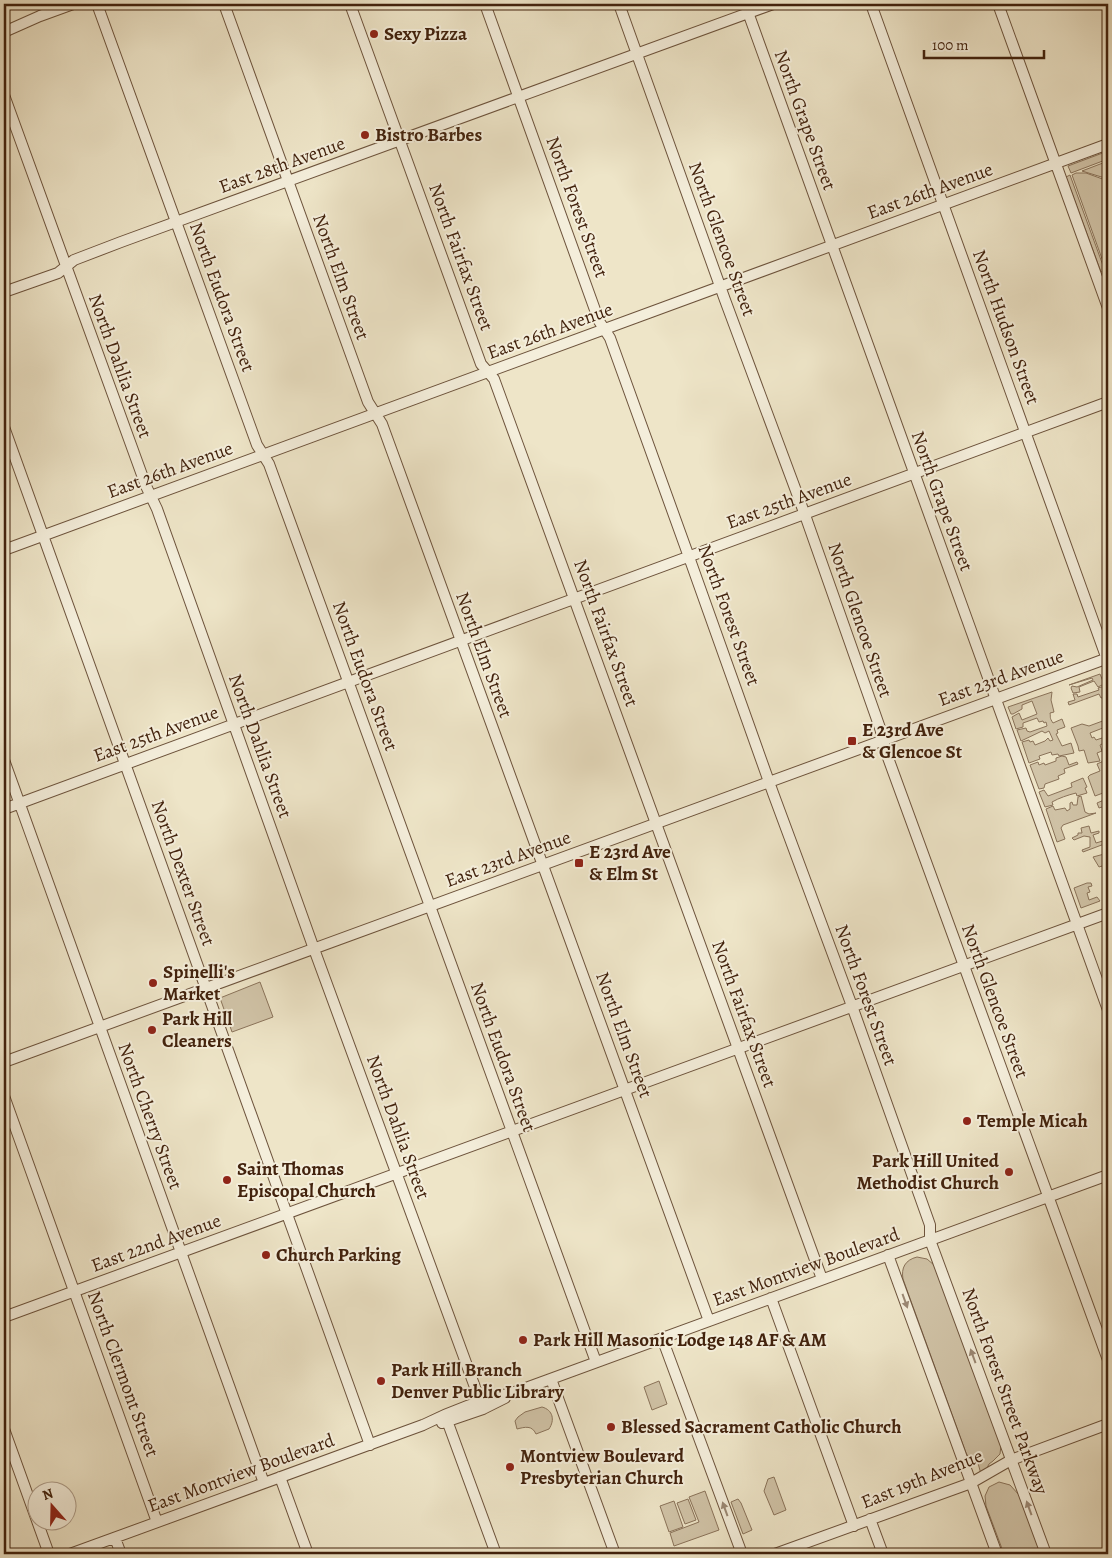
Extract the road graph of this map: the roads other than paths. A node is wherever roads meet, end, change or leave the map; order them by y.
1 (72, 4) edge
2 (97, 4) edge
3 (224, 4) edge
4 (350, 4) edge
5 (485, 4) edge
6 (619, 4) edge
7 (773, 4) edge
8 (871, 4) edge
9 (998, 4) edge
10 (747, 8) edge
11 (4, 32) edge
12 (637, 53) junction
13 (4, 95) edge
14 (519, 96) junction
15 (400, 140) junction
16 (1108, 144) edge
17 (1055, 164) junction
18 (288, 181) junction
19 (944, 206) junction
20 (176, 223) junction
21 (832, 246) junction
22 (66, 267) junction
23 (720, 287) junction
24 (4, 292) edge
25 (1108, 308) edge
26 (604, 330) junction
27 (488, 372) junction
28 (1108, 402) edge
29 (376, 414) junction
30 (4, 426) edge
31 (1026, 433) junction
32 (263, 455) junction
33 (914, 474) junction
34 (151, 496) junction
35 (805, 515) junction
36 (42, 535) junction
37 (4, 550) edge
38 (690, 556) junction
39 (575, 598) junction
40 (460, 640) junction
41 (1108, 659) edge
42 (348, 682) junction
43 (995, 699) junction
44 (234, 724) junction
45 (883, 740) junction
46 (4, 760) edge
47 (125, 764) junction
48 (769, 782) junction
49 (19, 804) junction
50 (4, 809) edge
51 (655, 823) junction
52 (542, 865) junction
53 (429, 906) junction
54 (1108, 913) edge
55 (1077, 924) junction
56 (314, 949) junction
57 (964, 966) junction
58 (206, 988) junction
59 (852, 1006) junction
60 (1108, 1010) edge
61 (100, 1027) junction
62 (738, 1048) junction
63 (4, 1062) edge
64 (625, 1089) junction
65 (4, 1096) edge
66 (512, 1131) junction
67 (396, 1173) junction
68 (1108, 1175) edge
69 (1048, 1197) junction
70 (287, 1213) junction
71 (930, 1240) junction
72 (180, 1252) junction
73 (888, 1255) junction
74 (822, 1279) junction
75 (74, 1291) junction
76 (770, 1298) junction
77 (4, 1317) edge
78 (709, 1321) junction
79 (662, 1338) junction
80 (1108, 1360) edge
81 (596, 1362) junction
82 (551, 1378) junction
83 (481, 1405) junction
84 (446, 1418) junction
85 (1108, 1424) edge
86 (4, 1429) edge
87 (370, 1445) junction
88 (1012, 1460) junction
89 (280, 1477) junction
90 (264, 1483) junction
91 (971, 1483) junction
92 (870, 1520) junction
93 (158, 1522) junction
94 (854, 1526) junction
95 (115, 1538) junction
96 (49, 1554) edge
97 (70, 1554) edge
98 (121, 1554) edge
99 (308, 1554) edge
100 (496, 1554) edge
101 (615, 1554) edge
102 (742, 1554) edge
103 (776, 1554) edge
104 (883, 1554) edge
105 (997, 1554) edge
106 (1046, 1554) edge

1 - 11 street
2 - 20 street, North Eudora Street
3 - 18 street, North Elm Street
4 - 15 street, North Fairfax Street
5 - 14 street, North Forest Street
6 - 12 street, North Glencoe Street
7 - 10 street, East 28th Avenue
8 - 19 street, North Hudson Street
9 - 17 street
10 - 12 street, East 28th Avenue
10 - 21 street, North Grape Street
12 - 14 street, East 28th Avenue
12 - 23 street, North Glencoe Street
13 - 22 street, North Dahlia Street
14 - 15 street, East 28th Avenue
14 - 26 street, North Forest Street
15 - 18 street, East 28th Avenue
15 - 27 street, North Fairfax Street
16 - 17 street, East 26th Avenue
17 - 19 street, East 26th Avenue
17 - 25 street
18 - 20 street, East 28th Avenue
18 - 29 street, North Elm Street
19 - 21 street, East 26th Avenue
19 - 31 street, North Hudson Street
20 - 22 street, East 28th Avenue
20 - 32 street, North Eudora Street
21 - 23 street, East 26th Avenue
21 - 33 street, North Grape Street
22 - 24 street, East 28th Avenue
22 - 34 street, North Dahlia Street
23 - 26 street, East 26th Avenue
23 - 35 street, North Glencoe Street
26 - 27 street, East 26th Avenue
26 - 38 street, North Forest Street
27 - 29 street, East 26th Avenue
27 - 39 street, North Fairfax Street
28 - 31 street, East 25th Avenue
29 - 32 street, East 26th Avenue
29 - 40 street, North Elm Street
30 - 36 street, North Dexter Street
31 - 33 street, East 25th Avenue
31 - 41 street, North Hudson Street
32 - 34 street, East 26th Avenue
32 - 42 street, North Eudora Street
33 - 35 street, East 25th Avenue
33 - 43 street, North Grape Street
34 - 36 street, East 26th Avenue
34 - 44 street, North Dahlia Street
35 - 38 street, East 25th Avenue
35 - 45 street, North Glencoe Street
36 - 37 street, East 26th Avenue
36 - 47 street, North Dexter Street
38 - 39 street, East 25th Avenue
38 - 48 street, North Forest Street
39 - 40 street, East 25th Avenue
39 - 51 street, North Fairfax Street
40 - 42 street, East 25th Avenue
40 - 52 street, North Elm Street
41 - 43 street, East 23rd Avenue
42 - 44 street, East 25th Avenue
42 - 53 street, North Eudora Street
43 - 45 street, East 23rd Avenue
43 - 55 street, North Grape Street
44 - 47 street, East 25th Avenue
44 - 56 street, North Dahlia Street
45 - 48 street, East 23rd Avenue
45 - 57 street, North Glencoe Street
46 - 49 street, North Cherry Street
47 - 49 street, East 25th Avenue
47 - 58 street, North Dexter Street
48 - 51 street, East 23rd Avenue
48 - 59 street, North Forest Street
49 - 50 street, East 25th Avenue
49 - 61 street, North Cherry Street
51 - 52 street, East 23rd Avenue
51 - 62 street, North Fairfax Street
52 - 53 street, East 23rd Avenue
52 - 64 street, North Elm Street
53 - 56 street, East 23rd Avenue
53 - 66 street, North Eudora Street
54 - 55 street, East 22nd Avenue
55 - 57 street, East 22nd Avenue
55 - 60 street, North Grape Street
56 - 58 street, East 23rd Avenue
56 - 67 street, North Dahlia Street
57 - 59 street, East 22nd Avenue
57 - 69 street, North Glencoe Street
58 - 61 street, East 23rd Avenue
58 - 70 street, North Dexter Street
59 - 62 street, East 22nd Avenue
59 - 71 street, North Forest Street
61 - 63 street, East 23rd Avenue
61 - 72 street, North Cherry Street
62 - 64 street, East 22nd Avenue
62 - 74 street, North Fairfax Street
64 - 66 street, East 22nd Avenue
64 - 78 street, North Elm Street
65 - 75 street, North Clermont Street
66 - 67 street, East 22nd Avenue
66 - 81 street, North Eudora Street
67 - 70 street, East 22nd Avenue
67 - 83 street, North Dahlia Street
68 - 69 street, East Montview Boulevard
69 - 71 street, East Montview Boulevard
69 - 80 street, North Glencoe Street
70 - 72 street, East 22nd Avenue
70 - 87 street, North Dexter Street
71 - 73 street, East Montview Boulevard
88 -> 71 street, North Forest Street Parkway
72 - 75 street, East 22nd Avenue
72 - 90 street, North Cherry Street
73 - 74 street, East Montview Boulevard
73 -> 91 street
74 - 76 street, East Montview Boulevard
75 - 77 street, East 22nd Avenue
75 - 93 street, North Clermont Street
76 - 78 street, East Montview Boulevard
76 - 94 street
78 - 79 street, East Montview Boulevard
79 - 81 street, East Montview Boulevard
102 -> 79 street
81 - 82 street, East Montview Boulevard
82 - 83 street, East Montview Boulevard
82 - 101 street
83 - 84 street, East Montview Boulevard
84 - 87 street, East Montview Boulevard
84 - 100 street
85 - 88 street, East 19th Avenue
86 - 96 street
87 - 89 street, East Montview Boulevard
88 - 91 street, East 19th Avenue
106 -> 88 street, North Forest Street Parkway
89 - 90 street, East Montview Boulevard
89 - 99 street
90 - 93 street, East Montview Boulevard
91 - 92 street, East 19th Avenue
91 - 105 street
92 - 94 street, East 19th Avenue
92 - 104 street
93 - 95 street, East Montview Boulevard
94 - 103 street, East 19th Avenue
95 - 97 street, East Montview Boulevard
95 - 98 street

